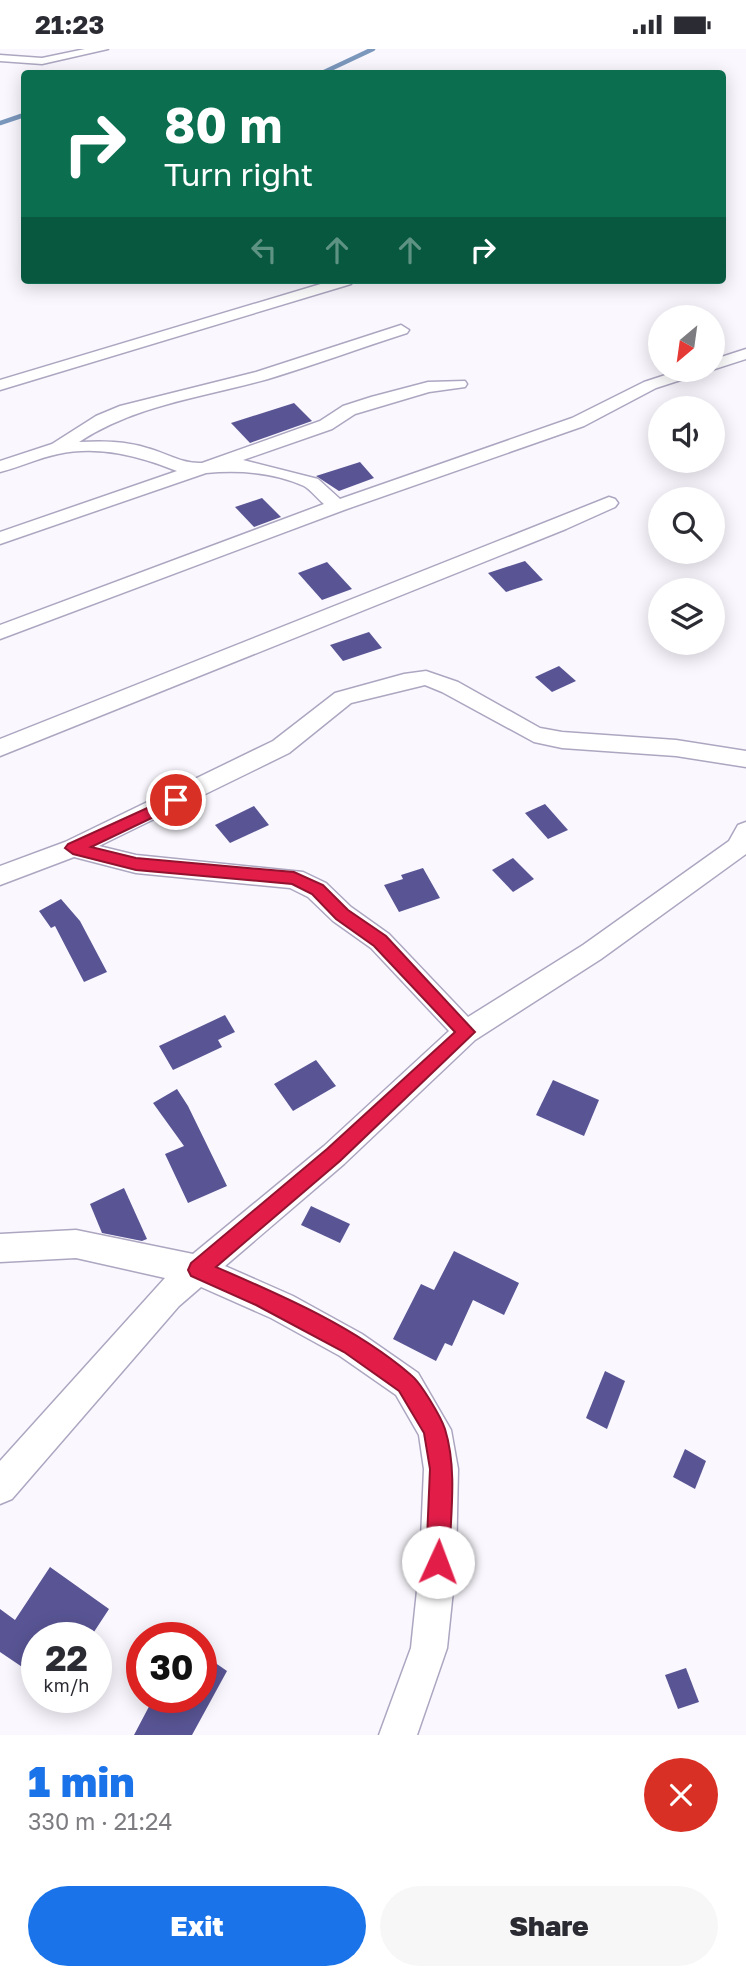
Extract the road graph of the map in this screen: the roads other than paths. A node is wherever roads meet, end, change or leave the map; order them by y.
1 (102, 49) edge
2 (0, 58) edge
3 (336, 284) edge
4 (401, 330) dead end
5 (746, 354) edge
6 (725, 361) edge
7 (660, 382) edge
8 (459, 384) dead end
9 (0, 385) edge
10 (58, 448) junction
11 (206, 466) junction
12 (0, 467) edge
13 (609, 503) dead end
14 (337, 506) junction
15 (0, 538) edge
16 (0, 632) edge
17 (0, 748) edge
18 (746, 759) edge
19 (746, 831) edge
20 (73, 848) junction
21 (0, 876) edge
22 (466, 1032) junction
23 (0, 1248) edge
24 (198, 1270) junction
25 (0, 1487) edge
26 (398, 1735) edge

1 - 2 street
3 - 9 street
4 - 10 street
5 - 6 street
7 - 14 street
8 - 11 street
10 - 11 street
10 - 12 street
11 - 14 street
11 - 15 street
13 - 17 street
14 - 16 street
18 - 20 street
19 - 22 street
20 - 21 street
20 - 22 street
22 - 24 street
23 - 24 street
24 - 25 street
24 - 26 street

